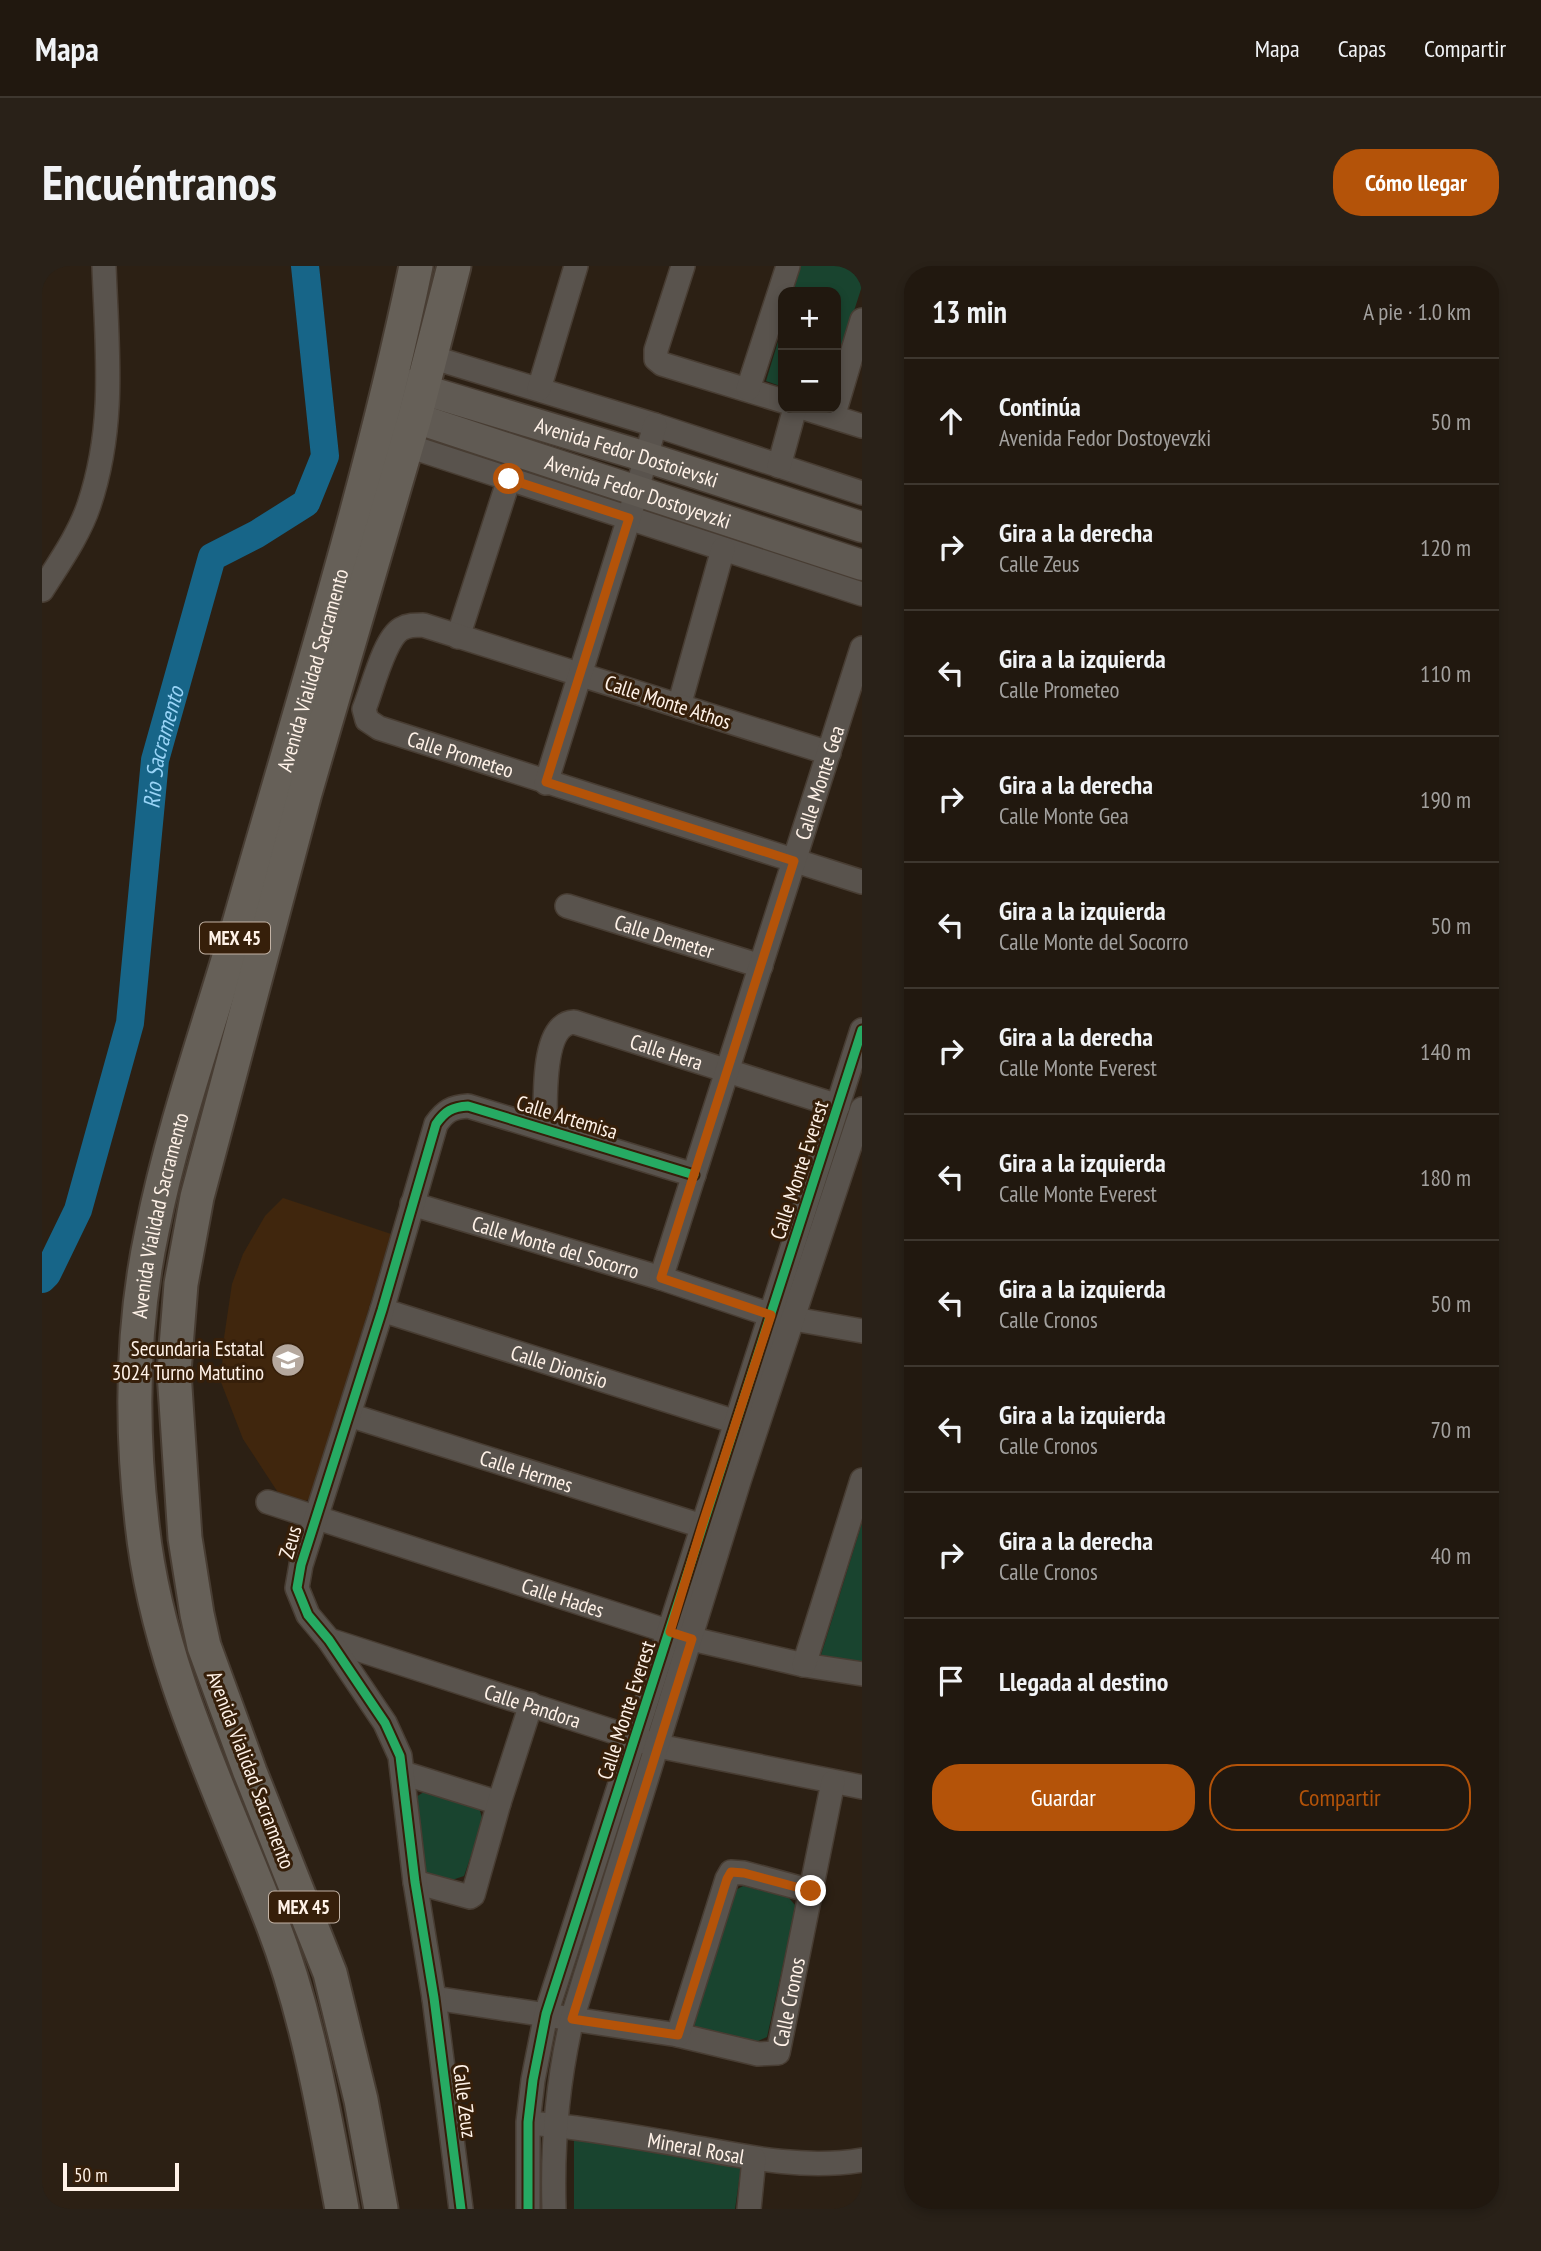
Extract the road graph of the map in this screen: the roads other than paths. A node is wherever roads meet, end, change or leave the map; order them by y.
1 (104, 266) edge
2 (416, 266) edge
3 (454, 266) edge
4 (576, 266) edge
5 (682, 266) edge
6 (788, 266) edge
7 (862, 320) edge
8 (431, 357) junction
9 (539, 389) junction
10 (748, 389) junction
11 (841, 390) edge
12 (778, 399) edge
13 (399, 413) junction
14 (794, 413) edge
15 (840, 413) edge
16 (655, 425) junction
17 (862, 426) edge
18 (646, 457) junction
19 (779, 466) junction
20 (509, 479) junction
21 (862, 493) edge
22 (633, 505) junction
23 (862, 527) edge
24 (723, 549) junction
25 (862, 565) edge
26 (42, 590) edge
27 (862, 594) edge
28 (458, 638) junction
29 (862, 648) edge
30 (580, 674) junction
31 (679, 706) junction
32 (379, 728) joint
33 (829, 752) junction
34 (546, 782) junction
35 (794, 861) junction
36 (862, 882) edge
37 (567, 905) dead end
38 (761, 966) junction
39 (862, 1030) edge
40 (727, 1070) junction
41 (838, 1106) junction
42 (862, 1109) edge
43 (436, 1124) joint
44 (545, 1128) junction
45 (694, 1175) junction
46 (412, 1204) junction
47 (661, 1278) junction
48 (382, 1310) junction
49 (771, 1315) junction
50 (794, 1321) junction
51 (862, 1331) edge
52 (349, 1415) junction
53 (736, 1422) junction
54 (862, 1480) edge
55 (268, 1502) dead end
56 (316, 1517) junction
57 (702, 1526) junction
58 (681, 1636) junction
59 (329, 1640) junction
60 (804, 1665) junction
61 (862, 1674) edge
62 (531, 1704) junction
63 (635, 1739) junction
64 (658, 1745) junction
65 (403, 1773) junction
66 (833, 1782) junction
67 (862, 1787) edge
68 (499, 1802) junction
69 (415, 1882) junction
70 (811, 1891) junction
71 (434, 1998) junction
72 (546, 2014) junction
73 (572, 2019) junction
74 (678, 2035) junction
75 (528, 2122) junction
76 (554, 2125) junction
77 (754, 2160) junction
78 (862, 2160) edge
79 (342, 2209) edge
80 (381, 2209) edge
81 (461, 2209) edge
82 (528, 2209) edge
83 (554, 2209) edge
84 (749, 2209) edge

1 - 26 street
2 - 13 highway, Avenida Vialidad Sacramento / MEX 45
3 - 8 highway, Avenida Vialidad Sacramento / MEX 45
4 - 9 street
5 - 10 street
6 - 10 street
7 - 11 street
8 - 9 street
8 - 13 highway, Avenida Vialidad Sacramento / MEX 45
9 - 16 street
10 - 12 street
13 - 18 main road, Avenida Fedor Dostoievski
13 - 20 street, Avenida Fedor Dostoyevzki
13 - 22 main road, Avenida Fedor Dostoyevzki
13 - 79 highway, Avenida Vialidad Sacramento / MEX 45
13 - 80 highway, Avenida Vialidad Sacramento / MEX 45
14 - 19 street
15 - 17 street
16 - 18 street
16 - 19 street
18 - 22 street
18 - 23 main road, Avenida Fedor Dostoievski
19 - 21 street
20 - 22 street, Avenida Fedor Dostoyevzki
20 - 28 street
22 - 24 street, Avenida Fedor Dostoyevzki
22 - 25 main road, Avenida Fedor Dostoyevzki
22 - 30 street
24 - 27 street, Avenida Fedor Dostoyevzki
24 - 31 street
28 - 30 street, Calle Monte Athos
28 - 32 street, Calle Monte Athos
29 - 33 street, Calle Monte Gea
30 - 31 street, Calle Monte Athos
30 - 34 street
31 - 33 street, Calle Monte Athos
32 - 34 street, Calle Prometeo
33 - 35 street, Calle Monte Gea
34 - 35 street, Calle Prometeo
35 - 36 street, Calle Prometeo
35 - 38 street, Calle Monte Gea
37 - 38 street, Calle Demeter
38 - 40 street, Calle Monte Gea
39 - 41 street, Calle Monte Everest
40 - 41 street, Calle Hera
40 - 44 street, Calle Hera
40 - 45 street, Calle Monte Gea
41 - 49 street, Calle Monte Everest
42 - 50 street, Calle Monte Everest
43 - 44 street, Calle Artemisa
43 - 46 street, Zeus
44 - 45 street, Calle Artemisa
45 - 47 street, Calle Monte Gea
46 - 47 street, Calle Monte del Socorro
46 - 48 street, Zeus
47 - 49 street, Calle Monte del Socorro
48 - 52 street, Zeus
48 - 53 street, Calle Dionisio
49 - 50 street, Calle Monte del Socorro
49 - 53 street, Calle Monte Everest
50 - 51 street, Calle Monte del Socorro
50 - 58 street, Calle Monte Everest
52 - 56 street, Zeus
52 - 57 street, Calle Hermes
53 - 57 street, Calle Monte Everest
54 - 60 street
55 - 56 street, Calle Hades
56 - 58 street, Calle Hades
56 - 59 street, Zeus
57 - 58 street, Calle Monte Everest
58 - 60 street, Calle Hades
58 - 63 street, Calle Monte Everest
58 - 64 street, Calle Monte Everest
59 - 62 street, Calle Pandora
59 - 65 street, Zeus
60 - 61 street, Calle Hades
62 - 63 street, Calle Pandora
62 - 68 street
63 - 64 street, Calle Pandora
63 - 72 street, Calle Monte Everest
64 - 66 street, Calle Pandora
64 - 73 street, Calle Monte Everest
65 - 68 street
65 - 69 street, Zeus
66 - 67 street, Calle Pandora
66 - 70 street, Calle Cronos
68 - 69 street
69 - 71 street, Zeus
70 - 74 street
70 - 74 street, Calle Cronos
71 - 72 street, Calle Cronos
71 - 81 street, Calle Zeuz
72 - 73 street, Calle Cronos
72 - 75 street, Calle Monte Everest
73 - 74 street, Calle Cronos
73 - 76 street, Calle Monte Everest
75 - 76 street, Mineral Rosal
75 - 82 street, Calle Monte Everest
76 - 77 street, Mineral Rosal
76 - 83 street, Calle Monte Everest
77 - 78 street, Mineral Rosal
77 - 84 street

